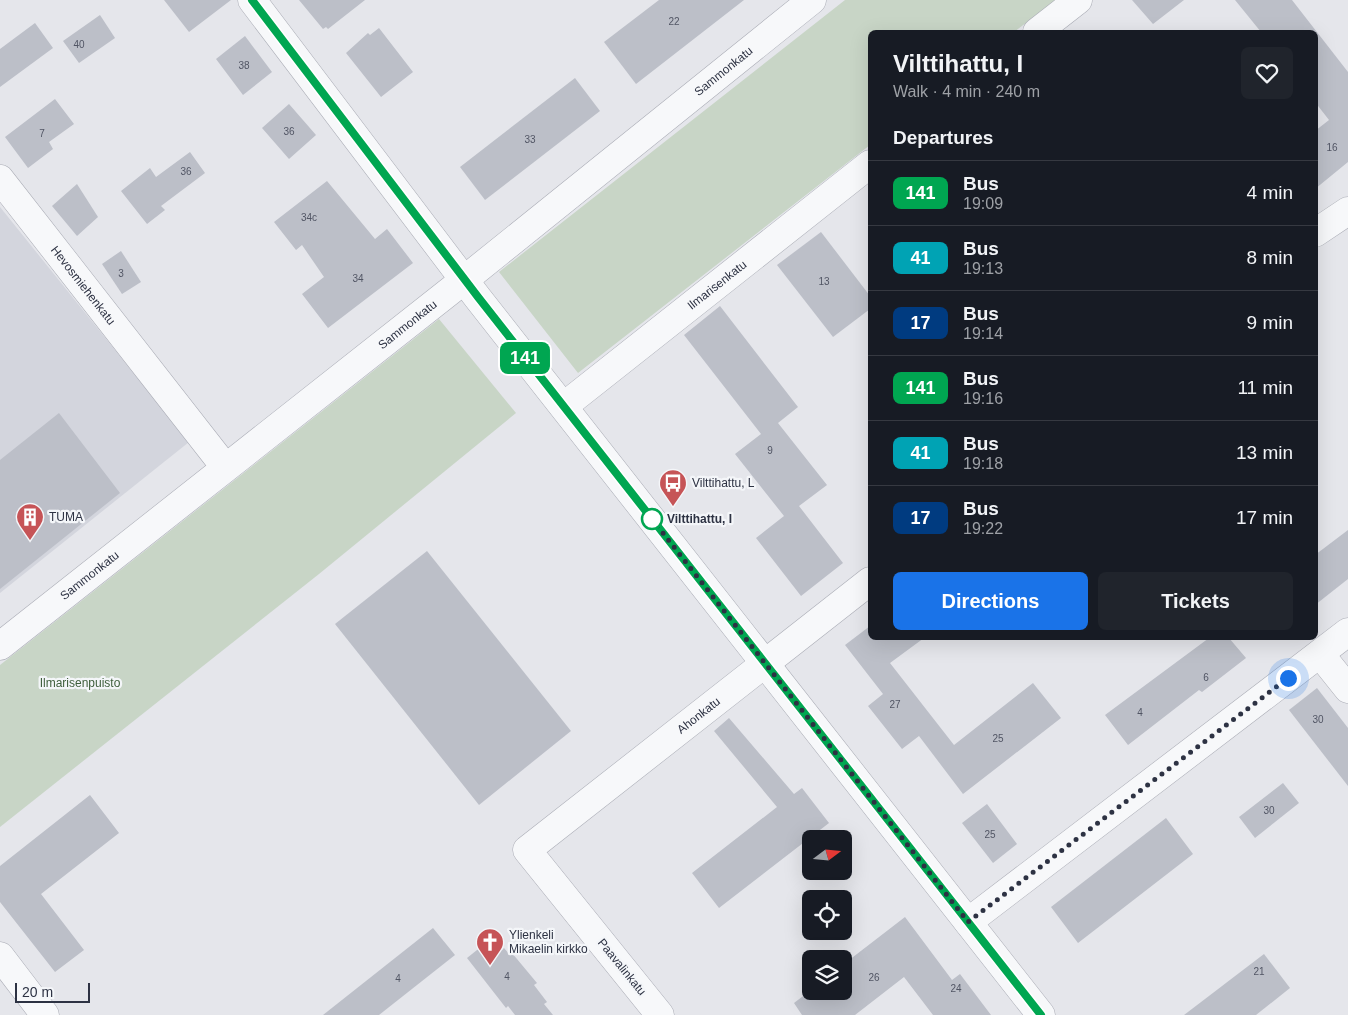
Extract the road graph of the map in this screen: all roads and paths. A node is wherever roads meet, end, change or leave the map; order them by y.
1 (252, 0) edge
2 (812, 0) edge
3 (1078, 0) edge
4 (1040, 30) edge
5 (868, 166) edge
6 (0, 179) edge
7 (1348, 211) edge
8 (1318, 231) edge
9 (464, 280) junction
10 (564, 406) junction
11 (225, 467) junction
12 (868, 583) edge
13 (1348, 632) edge
14 (0, 646) edge
15 (1320, 654) junction
16 (766, 663) junction
17 (1348, 690) edge
18 (527, 850) joint
19 (968, 922) junction
20 (0, 956) edge
21 (46, 1015) edge
22 (660, 1015) edge
23 (1041, 1015) edge

1 - 9 street
2 - 9 street, Sammonkatu
3 - 4 street
5 - 10 street, Ilmarisenkatu
6 - 11 street, Hevosmiehenkatu
7 - 8 street
9 - 10 street
9 - 11 street, Sammonkatu
10 - 16 street
11 - 14 street, Sammonkatu
12 - 16 street, Ahonkatu
13 - 15 street
15 - 17 street
15 - 19 street
16 - 18 street, Ahonkatu
16 - 19 street
18 - 22 street, Paavalinkatu
19 - 23 street
20 - 21 street

